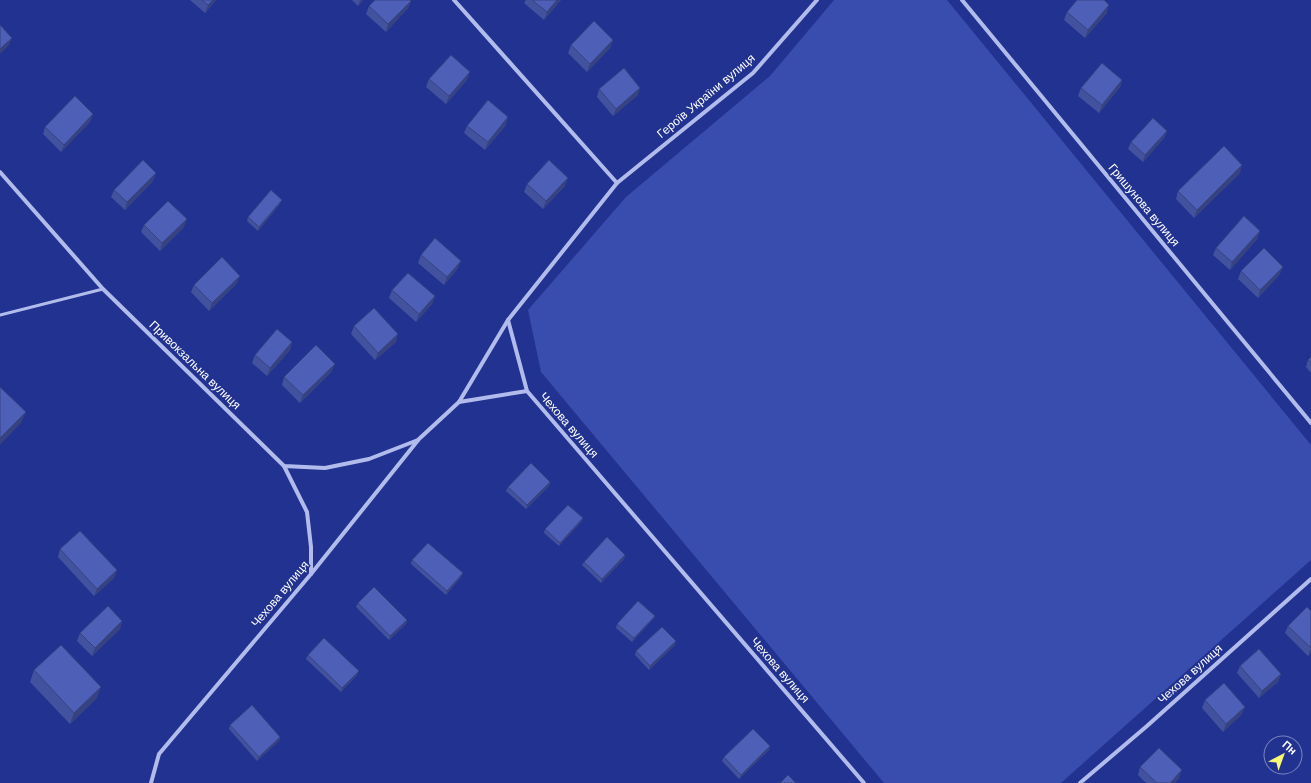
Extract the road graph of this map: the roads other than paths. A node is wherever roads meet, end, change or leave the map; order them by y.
1 (454, 0) edge
2 (817, 0) edge
3 (962, 0) edge
4 (0, 172) edge
5 (617, 183) junction
6 (104, 289) junction
7 (0, 315) edge
8 (508, 320) junction
9 (527, 391) junction
10 (459, 402) junction
11 (1311, 423) edge
12 (419, 439) junction
13 (284, 466) junction
14 (310, 574) junction
15 (1311, 579) edge
16 (151, 783) edge
17 (864, 783) edge
18 (1080, 783) edge

1 - 5 street
2 - 5 street, Героїв України вулиця
3 - 11 street, Гришунова вулиця
4 - 6 street, Привокзальна вулиця
5 - 8 street, Героїв України вулиця
6 - 7 lane
6 - 13 street, Привокзальна вулиця
8 - 9 street
8 - 10 street, Героїв України вулиця
9 - 10 street, Чехова вулиця
9 - 17 street, Чехова вулиця
10 - 12 street, Чехова вулиця
12 - 13 street
12 - 14 street, Чехова вулиця
13 - 14 street, Привокзальна вулиця
14 - 16 street, Чехова вулиця
15 - 18 street, Чехова вулиця

